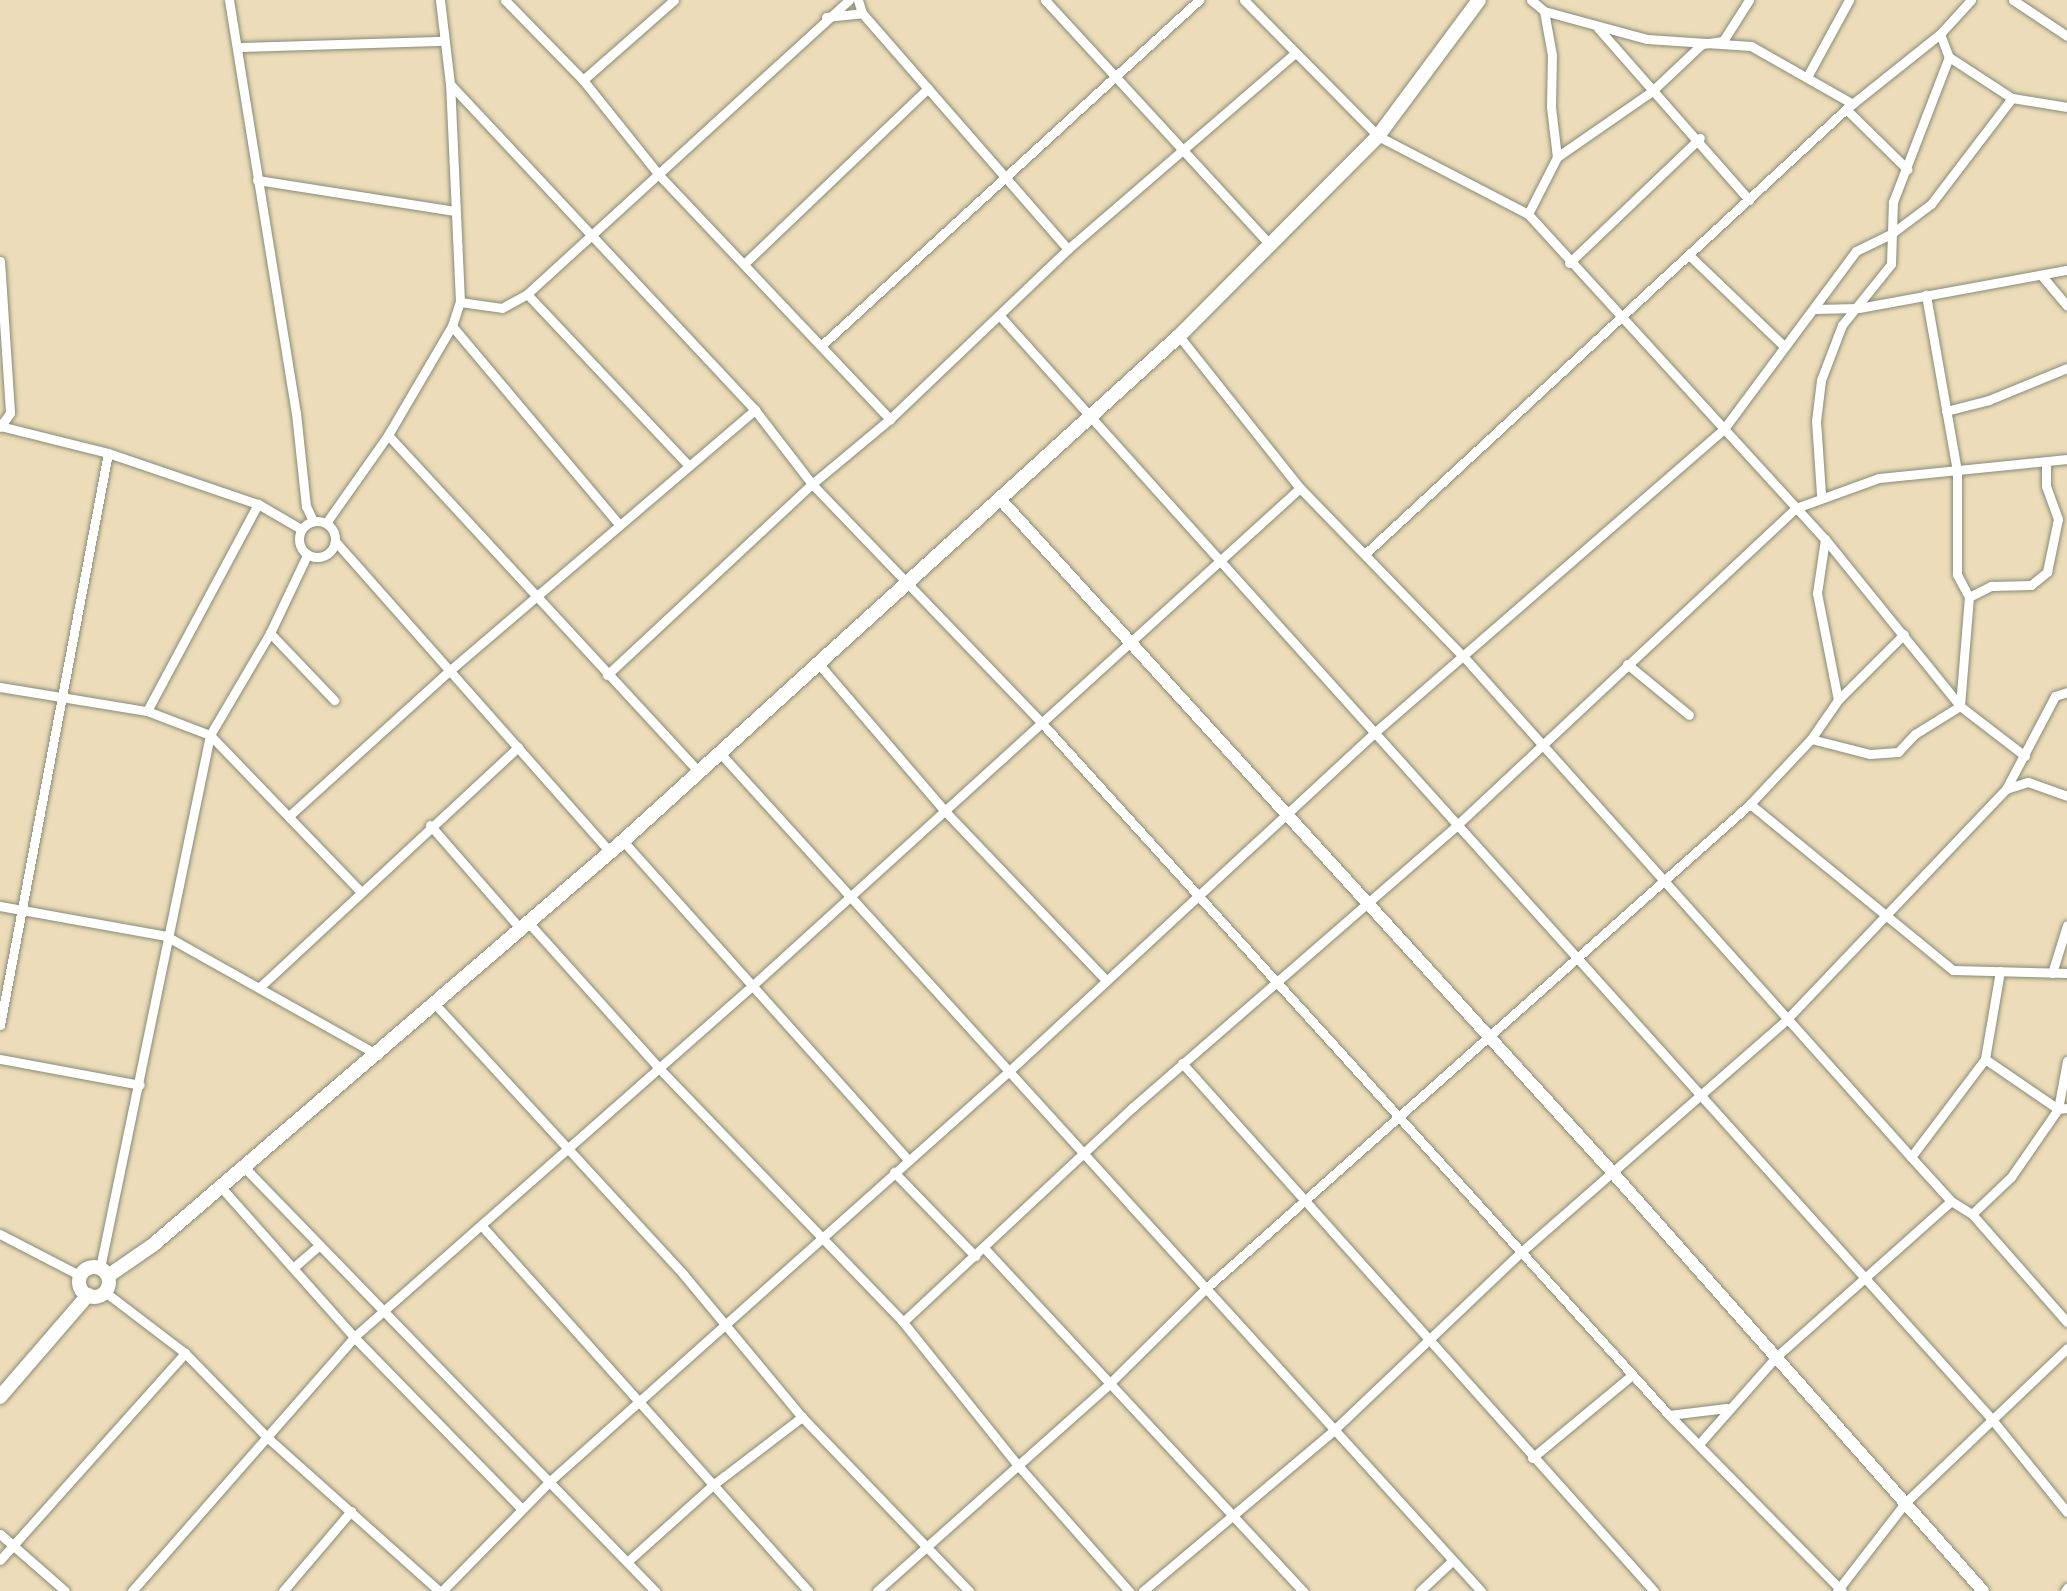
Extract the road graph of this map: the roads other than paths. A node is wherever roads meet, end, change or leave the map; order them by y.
1 (229, 0) edge
2 (440, 0) edge
3 (505, 0) edge
4 (674, 0) edge
5 (849, 0) edge
6 (858, 0) edge
7 (1045, 0) edge
8 (1199, 0) edge
9 (1244, 0) edge
10 (1479, 0) edge
11 (1531, 0) edge
12 (1749, 0) edge
13 (1849, 0) edge
14 (1971, 0) edge
15 (2013, 0) edge
16 (1544, 11) junction
17 (862, 13) junction
18 (826, 17) junction
19 (1598, 28) junction
20 (1940, 34) junction
21 (2067, 36) edge
22 (441, 41) junction
23 (1723, 41) junction
24 (238, 47) junction
25 (1294, 54) junction
26 (1949, 57) junction
27 (1115, 75) junction
28 (1807, 77) junction
29 (583, 80) junction
30 (450, 84) junction
31 (928, 88) junction
32 (1651, 92) junction
33 (2012, 98) junction
34 (1850, 106) junction
35 (2067, 107) edge
36 (1378, 136) junction
37 (1700, 138) junction
38 (1181, 150) junction
39 (1557, 157) junction
40 (1907, 169) junction
41 (660, 176) junction
42 (1004, 177) junction
43 (257, 180) junction
44 (1749, 200) junction
45 (454, 211) junction
46 (1528, 214) junction
47 (1891, 234) junction
48 (589, 235) junction
49 (1270, 245) junction
50 (1068, 249) junction
51 (1690, 256) junction
52 (0, 261) edge
53 (745, 263) junction
54 (1569, 263) junction
55 (2067, 270) edge
56 (2042, 276) junction
57 (527, 294) junction
58 (1926, 295) junction
59 (460, 302) junction
60 (2067, 306) edge
61 (1859, 308) junction
62 (1815, 309) junction
63 (1000, 316) junction
64 (1622, 318) junction
65 (452, 326) junction
66 (1179, 336) junction
67 (823, 344) junction
68 (1784, 346) junction
69 (2067, 368) edge
70 (755, 410) junction
71 (1946, 411) junction
72 (1087, 417) junction
73 (890, 419) junction
74 (0, 426) edge
75 (1723, 430) junction
76 (388, 435) junction
77 (108, 453) junction
78 (2067, 459) edge
79 (2046, 463) junction
80 (689, 466) junction
81 (1957, 471) junction
82 (812, 484) junction
83 (1300, 488) junction
84 (1821, 494) junction
85 (1000, 499) junction
86 (258, 504) junction
87 (1796, 508) junction
88 (313, 521) junction
89 (326, 523) junction
90 (619, 524) junction
91 (301, 529) junction
92 (1825, 539) junction
93 (335, 541) junction
94 (1366, 553) junction
95 (307, 555) junction
96 (1217, 562) junction
97 (908, 586) junction
98 (1969, 597) junction
99 (538, 599) junction
100 (270, 633) junction
101 (1904, 634) junction
102 (1132, 643) junction
103 (1464, 657) junction
104 (818, 663) junction
105 (1627, 664) junction
106 (448, 672) junction
107 (607, 675) junction
108 (0, 687) edge
109 (2067, 692) edge
110 (66, 698) junction
111 (334, 700) dead end
112 (1838, 700) junction
113 (1960, 706) junction
114 (147, 711) junction
115 (1689, 715) dead end
116 (1041, 722) junction
117 (1373, 734) junction
118 (210, 735) junction
119 (1811, 739) junction
120 (1540, 744) junction
121 (518, 747) junction
122 (720, 753) junction
123 (2025, 756) junction
124 (698, 771) junction
125 (2006, 789) junction
126 (2067, 796) edge
127 (1750, 804) junction
128 (943, 809) junction
129 (289, 816) junction
130 (1290, 816) junction
131 (430, 825) junction
132 (1455, 827) junction
133 (623, 841) junction
134 (610, 852) junction
135 (1664, 876) junction
136 (361, 892) junction
137 (850, 893) junction
138 (1196, 898) junction
139 (0, 906) edge
140 (1367, 906) junction
141 (23, 910) junction
142 (1887, 916) junction
143 (524, 925) junction
144 (2067, 925) edge
145 (166, 936) junction
146 (1576, 955) junction
147 (2000, 971) junction
148 (2052, 973) junction
149 (2067, 973) edge
150 (1106, 980) junction
151 (753, 985) junction
152 (261, 986) junction
153 (1275, 986) junction
154 (435, 1004) junction
155 (1788, 1018) junction
156 (0, 1025) edge
157 (1487, 1039) junction
158 (378, 1055) junction
159 (0, 1059) edge
160 (1985, 1059) junction
161 (2067, 1061) edge
162 (1182, 1063) junction
163 (657, 1066) junction
164 (1007, 1073) junction
165 (140, 1085) junction
166 (1696, 1096) junction
167 (2063, 1108) edge
168 (1399, 1122) junction
169 (565, 1150) junction
170 (1084, 1157) junction
171 (1911, 1157) junction
172 (908, 1160) junction
173 (244, 1167) junction
174 (894, 1172) junction
175 (1613, 1173) junction
176 (220, 1186) junction
177 (1951, 1201) junction
178 (1302, 1203) junction
179 (1972, 1214) junction
180 (481, 1225) junction
181 (0, 1234) edge
182 (820, 1238) junction
183 (318, 1246) junction
184 (986, 1250) junction
185 (1520, 1253) junction
186 (975, 1256) junction
187 (293, 1268) junction
188 (104, 1272) junction
189 (81, 1276) junction
190 (1864, 1278) junction
191 (1204, 1290) junction
192 (105, 1292) junction
193 (88, 1295) junction
194 (383, 1312) junction
195 (903, 1322) junction
196 (2067, 1322) edge
197 (725, 1324) junction
198 (354, 1337) junction
199 (1426, 1342) junction
200 (2067, 1348) edge
201 (185, 1353) junction
202 (1776, 1357) junction
203 (1632, 1375) junction
204 (1109, 1384) junction
205 (0, 1397) edge
206 (639, 1401) junction
207 (1727, 1408) junction
208 (1669, 1415) junction
209 (802, 1417) junction
210 (1990, 1417) junction
211 (1334, 1430) junction
212 (269, 1439) junction
213 (1699, 1444) junction
214 (1532, 1458) junction
215 (1016, 1463) junction
216 (550, 1481) junction
217 (714, 1484) junction
218 (1905, 1503) junction
219 (522, 1509) junction
220 (351, 1511) junction
221 (2067, 1512) edge
222 (1233, 1515) junction
223 (0, 1534) edge
224 (928, 1544) junction
225 (14, 1546) junction
226 (0, 1560) edge
227 (1452, 1561) junction
228 (627, 1562) junction
229 (1840, 1590) edge
230 (65, 1591) edge
231 (132, 1591) edge
232 (283, 1591) edge
233 (440, 1591) edge
234 (655, 1591) edge
235 (808, 1591) edge
236 (877, 1591) edge
237 (969, 1591) edge
238 (1129, 1591) edge
239 (1143, 1591) edge
240 (1303, 1591) edge
241 (1420, 1591) edge
242 (1481, 1591) edge
243 (1654, 1591) edge
244 (1983, 1591) edge

1 - 24 street
2 - 22 street
3 - 29 street
4 - 29 street
5 - 18 street
6 - 17 street
7 - 27 street
8 - 27 street
9 - 25 street
10 - 36 main road
11 - 16 street
12 - 23 street
13 - 28 street
14 - 20 street
15 - 21 street
16 - 19 street
16 - 39 street
17 - 18 street
17 - 31 street
18 - 41 street
19 - 23 street
19 - 32 street
20 - 26 street
20 - 34 street
22 - 24 street
22 - 30 street
23 - 28 street
23 - 32 street
24 - 43 street
25 - 36 street
25 - 38 street
26 - 33 street
26 - 40 street
27 - 38 street
27 - 42 street
28 - 34 street
29 - 41 street
30 - 45 street
30 - 48 street
31 - 42 street
31 - 53 street
32 - 37 street
32 - 39 street
33 - 35 street
33 - 47 street
34 - 40 street
34 - 44 street
36 - 46 street
36 - 49 main road
37 - 44 street
37 - 54 street
38 - 49 street
38 - 50 street
39 - 46 street
40 - 47 street
41 - 48 street
41 - 53 street
42 - 50 street
42 - 67 street
43 - 45 street
43 - 88 street
44 - 51 street
45 - 59 street
46 - 54 street
47 - 61 street
47 - 62 street
48 - 57 street
48 - 70 street
49 - 66 main road
50 - 63 street
51 - 64 street
51 - 68 street
52 - 74 street
53 - 67 street
54 - 64 street
55 - 56 street
56 - 58 street
56 - 60 street
57 - 59 street
57 - 80 street
58 - 61 street
58 - 71 street
59 - 65 street
61 - 62 street
61 - 84 street
62 - 68 street
63 - 72 street
63 - 73 street
64 - 75 street
64 - 94 street
65 - 76 street
65 - 90 street
66 - 72 main road
66 - 83 street
67 - 73 street
68 - 75 street
69 - 71 street
70 - 80 street
70 - 82 street
71 - 81 street
72 - 85 main road
72 - 96 street
73 - 82 street
74 - 77 street
75 - 87 street
75 - 103 street
76 - 89 street
76 - 99 street
77 - 86 street
77 - 110 street
78 - 79 street
79 - 81 street
79 - 98 street
80 - 90 street
81 - 84 street
81 - 98 street
82 - 97 street
82 - 107 street
83 - 94 street
83 - 96 street
84 - 87 street
85 - 97 main road
85 - 102 street
86 - 91 street
86 - 114 street
87 - 92 street
87 - 105 street
88 - 89 street
88 - 91 street
89 - 93 street
90 - 99 street
91 - 95 street
92 - 101 street
92 - 112 street
93 - 95 street
93 - 106 street
94 - 103 street
95 - 100 street
96 - 102 street
96 - 117 street
97 - 104 main road
97 - 116 street
98 - 113 street
99 - 106 street
99 - 107 street
100 - 111 street
100 - 118 street
101 - 112 street
101 - 113 street
102 - 116 street
102 - 130 street
103 - 117 street
103 - 120 street
104 - 122 main road
104 - 128 street
105 - 115 street
105 - 120 street
106 - 121 street
106 - 129 street
107 - 124 street
108 - 110 street
109 - 123 street
110 - 114 street
110 - 141 street
112 - 119 street
113 - 119 street
113 - 123 street
114 - 118 street
116 - 128 street
116 - 138 street
117 - 130 street
117 - 132 street
118 - 129 street
118 - 145 street
119 - 127 street
120 - 132 street
120 - 135 street
121 - 131 street
121 - 134 street
122 - 124 main road
122 - 137 street
123 - 125 street
124 - 133 main road
125 - 126 street
125 - 142 street
127 - 135 street
127 - 142 street
128 - 137 street
128 - 150 street
129 - 136 street
130 - 138 street
130 - 140 street
131 - 136 street
131 - 143 street
132 - 140 street
132 - 146 street
133 - 134 main road
133 - 151 street
134 - 143 main road
135 - 146 street
135 - 155 street
136 - 152 street
137 - 151 street
137 - 164 street
138 - 150 street
138 - 153 street
139 - 141 street
140 - 153 street
140 - 157 street
141 - 145 street
141 - 156 street
142 - 147 street
142 - 155 street
143 - 154 main road
143 - 163 street
144 - 148 street
145 - 152 street
145 - 165 street
146 - 157 street
146 - 166 street
147 - 148 street
147 - 160 street
148 - 149 street
150 - 164 street
151 - 163 street
151 - 172 street
152 - 158 street
153 - 162 street
153 - 168 street
154 - 158 main road
154 - 169 street
155 - 166 street
155 - 171 street
157 - 168 street
157 - 175 street
158 - 173 main road
159 - 165 street
160 - 167 street
160 - 171 street
161 - 167 street
162 - 170 street
162 - 178 street
163 - 169 street
163 - 182 street
164 - 170 street
164 - 172 street
165 - 188 street
166 - 175 street
166 - 190 street
167 - 179 street
168 - 178 street
168 - 185 street
169 - 180 street
169 - 197 street
170 - 184 street
170 - 191 street
171 - 177 street
172 - 174 street
173 - 176 main road
173 - 183 street
174 - 182 street
174 - 186 street
175 - 185 street
175 - 202 street
176 - 187 street
176 - 188 main road
177 - 179 street
177 - 190 street
178 - 191 street
178 - 199 street
179 - 196 street
180 - 194 street
180 - 206 street
181 - 189 street
182 - 195 street
182 - 197 street
183 - 187 street
183 - 194 street
184 - 186 street
184 - 204 street
185 - 199 street
185 - 203 street
186 - 195 street
187 - 198 street
188 - 189 main road
188 - 192 main road
189 - 193 main road
190 - 202 street
190 - 210 street
191 - 204 street
191 - 211 street
192 - 193 main road
192 - 201 street
193 - 205 main road
194 - 198 street
194 - 216 street
195 - 215 street
197 - 206 street
197 - 209 street
198 - 212 street
198 - 219 street
199 - 211 street
199 - 214 street
200 - 210 street
201 - 212 street
201 - 225 street
202 - 207 street
202 - 218 street
203 - 208 street
203 - 214 street
204 - 215 street
204 - 222 street
206 - 216 street
206 - 217 street
207 - 208 street
207 - 213 street
208 - 213 street
209 - 217 street
209 - 224 street
210 - 218 street
210 - 221 street
211 - 222 street
211 - 227 street
212 - 220 street
212 - 231 street
213 - 229 street
214 - 243 street
215 - 224 street
215 - 238 street
216 - 219 street
216 - 228 street
217 - 228 street
217 - 235 street
218 - 229 street
218 - 244 street
219 - 233 street
220 - 232 street
220 - 233 street
222 - 239 street
222 - 240 street
223 - 225 street
224 - 236 street
224 - 237 street
225 - 226 street
225 - 230 street
227 - 241 street
227 - 242 street
228 - 234 street

